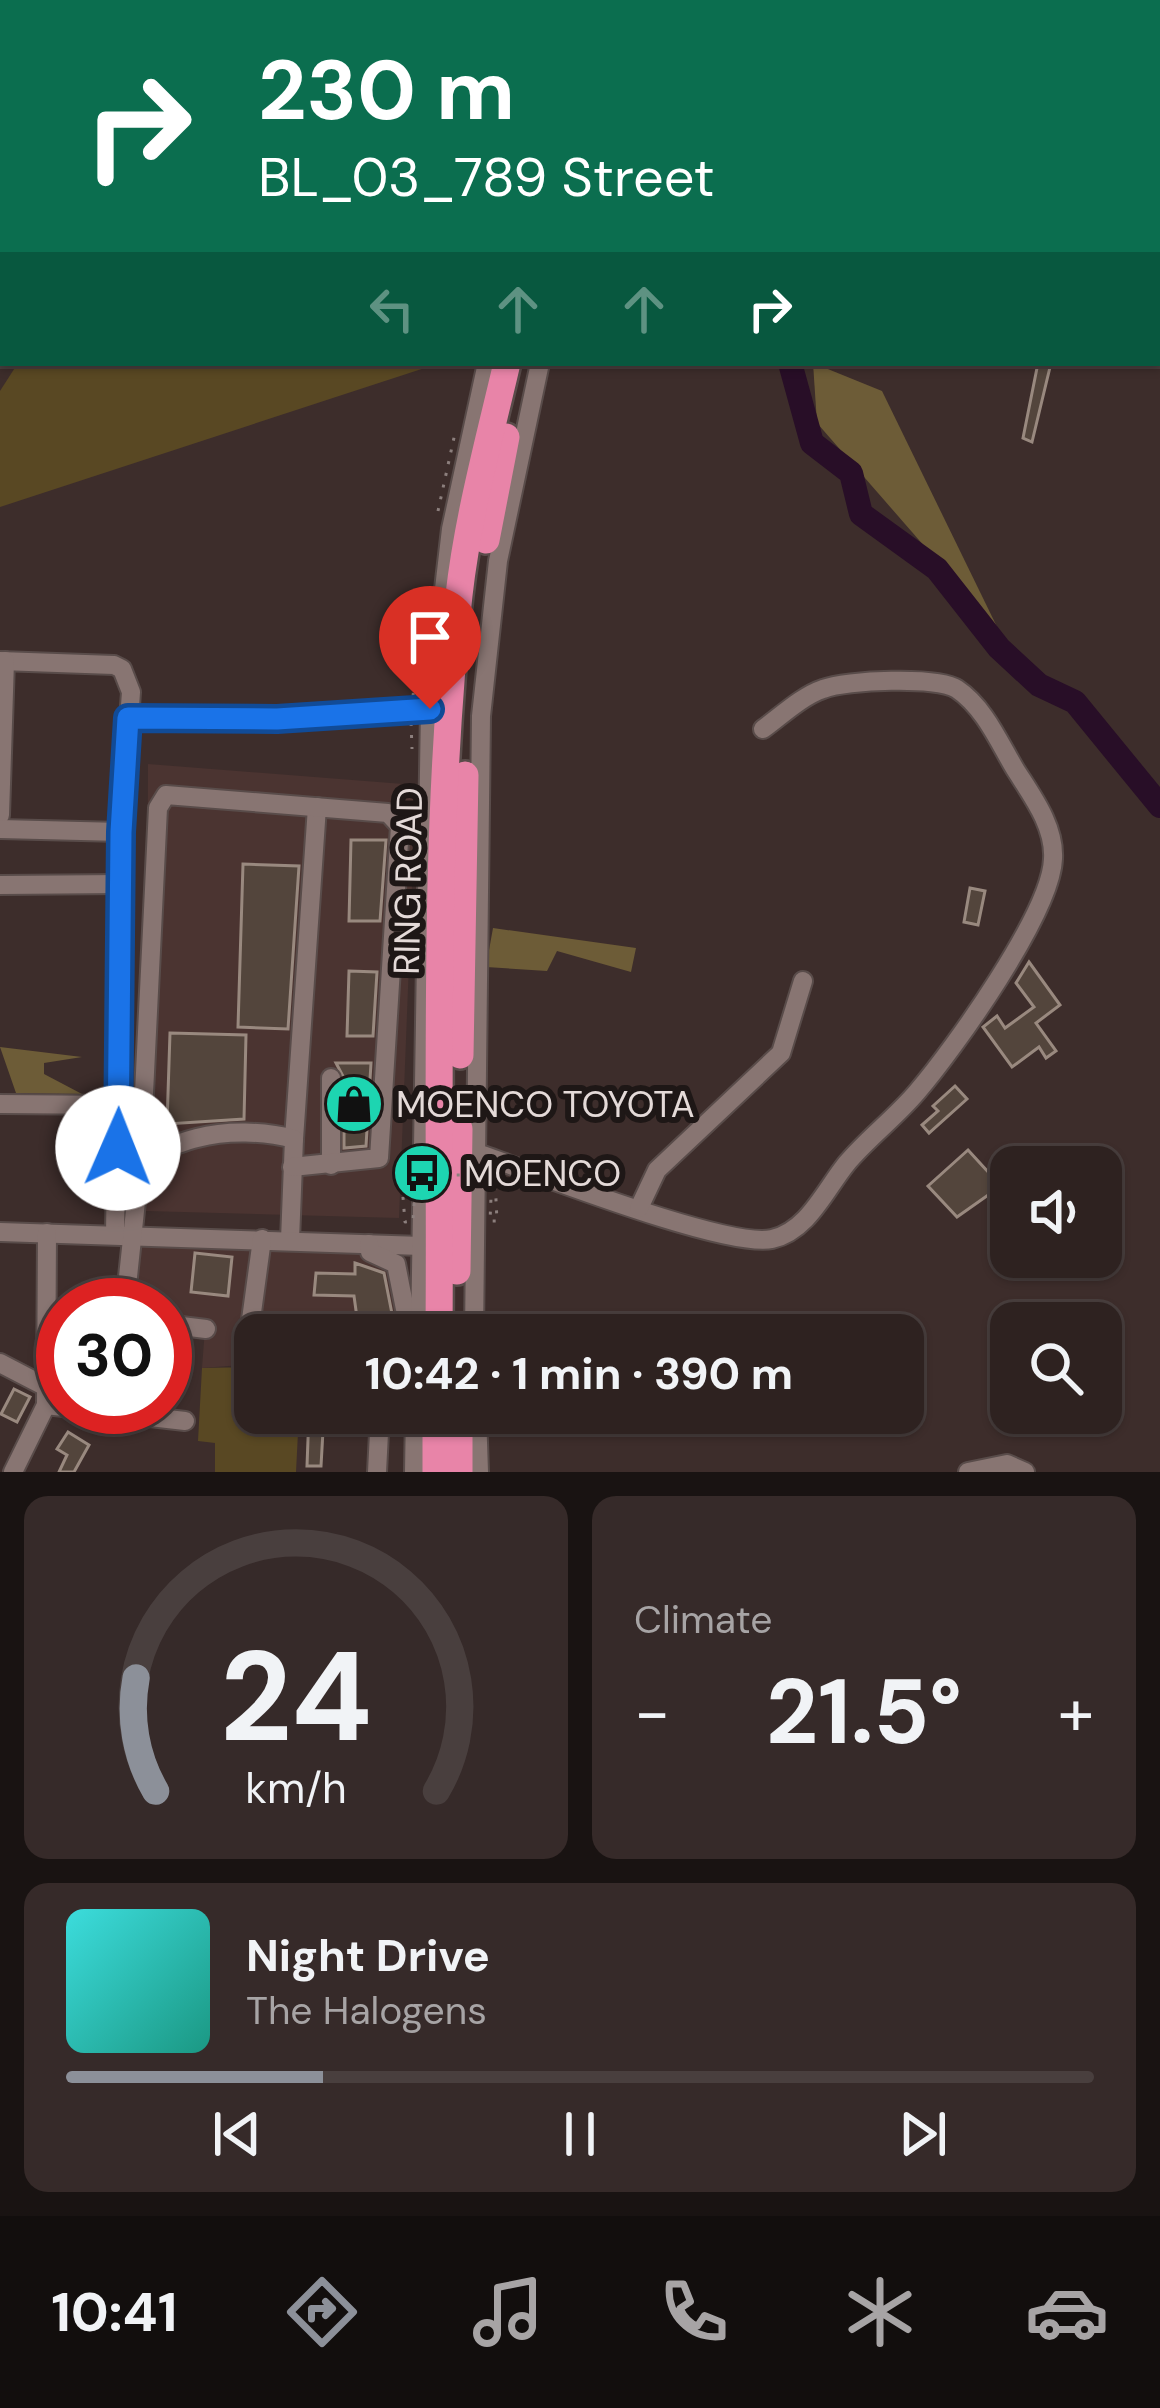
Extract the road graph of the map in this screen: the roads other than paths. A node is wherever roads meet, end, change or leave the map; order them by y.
1 (486, 366) edge
2 (506, 366) edge
3 (523, 366) edge
4 (539, 366) edge
5 (3, 661) edge
6 (430, 709) junction
7 (128, 718) junction
8 (763, 729) dead end
9 (1, 780) edge
10 (316, 807) junction
11 (0, 815) edge
12 (0, 830) edge
13 (121, 832) junction
14 (122, 884) junction
15 (0, 885) edge
16 (803, 981) dead end
17 (331, 1078) dead end
18 (0, 1103) edge
19 (119, 1105) junction
20 (293, 1139) junction
21 (477, 1153) junction
22 (141, 1154) junction
23 (331, 1165) junction
24 (292, 1167) junction
25 (639, 1208) junction
26 (0, 1232) edge
27 (47, 1233) junction
28 (123, 1235) junction
29 (262, 1240) junction
30 (290, 1240) junction
31 (368, 1244) junction
32 (422, 1246) junction
33 (47, 1278) edge
34 (124, 1278) edge
35 (252, 1314) edge
36 (410, 1314) edge
37 (425, 1314) edge
38 (427, 1314) edge
39 (458, 1314) edge
40 (474, 1314) edge
41 (192, 1327) edge
42 (206, 1328) dead end
43 (0, 1363) edge
44 (36, 1389) edge
45 (36, 1421) edge
46 (379, 1434) edge
47 (415, 1434) edge
48 (436, 1434) edge
49 (459, 1434) edge
50 (478, 1434) edge
51 (13, 1472) edge
52 (377, 1472) edge
53 (414, 1472) edge
54 (436, 1472) edge
55 (459, 1472) edge
56 (479, 1472) edge
57 (968, 1472) edge
58 (1025, 1472) edge

1 - 6 street, RING ROAD
2 - 38 highway, RING ROAD
3 - 39 highway, RING ROAD
4 - 21 street, RING ROAD
5 - 7 street
5 - 9 street
6 - 7 street
6 - 32 street, RING ROAD
7 - 13 street
8 - 25 street
9 - 11 street
10 - 20 street
10 - 22 street
10 - 23 street
12 - 13 street
13 - 14 street
14 - 15 street
14 - 19 street
16 - 25 street
17 - 23 street
18 - 19 street
19 - 28 street
20 - 22 street
20 - 24 street
21 - 25 street
21 - 40 street, RING ROAD
22 - 28 street
23 - 24 street
24 - 30 street
26 - 27 street
27 - 28 street
27 - 33 street
28 - 29 street
28 - 34 street
29 - 30 street
29 - 35 street
30 - 31 street
31 - 32 street
31 - 36 street
32 - 37 street, RING ROAD
41 - 42 street
43 - 44 street
45 - 51 street
46 - 52 street
47 - 53 street
48 - 54 highway
49 - 55 highway
50 - 56 street
57 - 58 street

